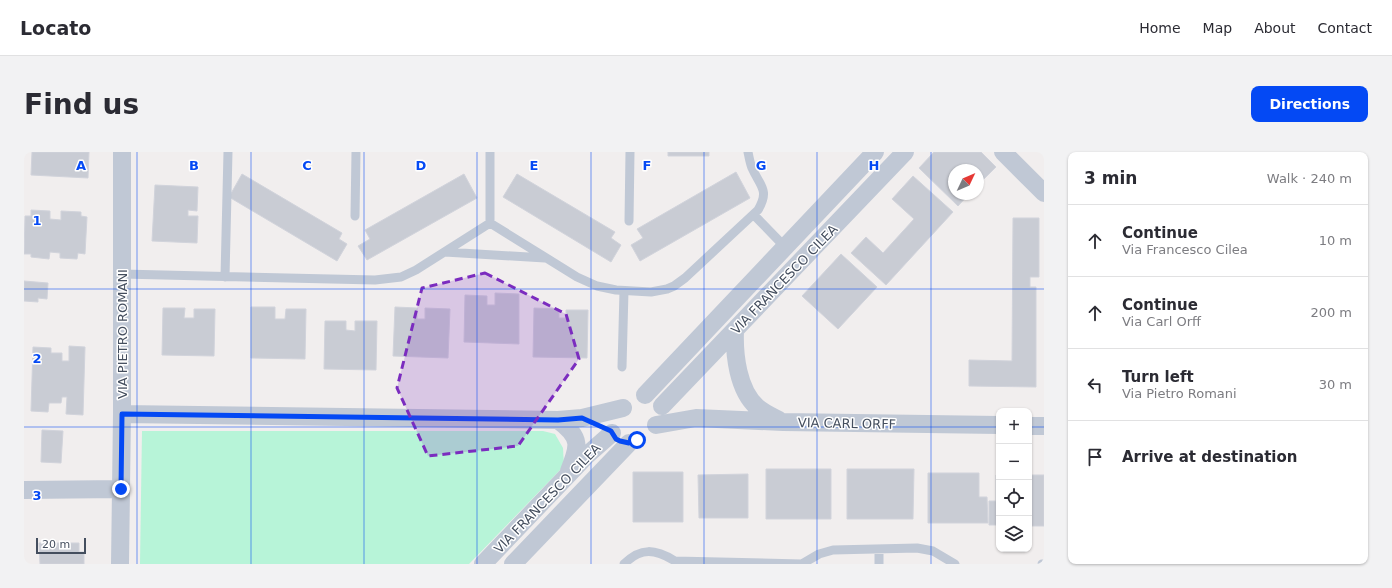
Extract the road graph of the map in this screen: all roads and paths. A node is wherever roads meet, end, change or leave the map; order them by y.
1 (122, 152) edge
2 (228, 152) edge
3 (356, 152) edge
4 (490, 152) edge
5 (630, 152) edge
6 (748, 152) edge
7 (875, 152) edge
8 (905, 152) edge
9 (1003, 152) edge
10 (1044, 193) edge
11 (754, 215) junction
12 (355, 216) dead end
13 (629, 221) dead end
14 (490, 223) junction
15 (785, 247) junction
16 (445, 252) junction
17 (547, 258) junction
18 (122, 274) junction
19 (225, 277) junction
20 (624, 291) junction
21 (735, 331) junction
22 (622, 367) dead end
23 (645, 395) junction
24 (662, 407) junction
25 (623, 408) junction
26 (122, 414) junction
27 (582, 418) junction
28 (696, 418) junction
29 (558, 420) junction
30 (783, 422) junction
31 (656, 425) junction
32 (996, 425) edge
33 (1032, 426) edge
34 (1044, 426) edge
35 (612, 432) junction
36 (629, 443) junction
37 (568, 475) junction
38 (121, 489) junction
39 (24, 490) edge
40 (879, 549) junction
41 (677, 562) edge
42 (120, 564) edge
43 (483, 564) edge
44 (513, 564) edge
45 (624, 564) edge
46 (801, 564) edge
47 (879, 564) edge
48 (955, 564) edge

1 - 18 street, VIA PIETRO ROMANI
2 - 19 lane
3 - 12 lane
4 - 14 lane
5 - 13 lane
6 - 11 lane
7 - 15 street, VIA FRANCESCO CILEA
8 - 21 street, VIA FRANCESCO CILEA
9 - 10 street
11 - 15 lane
11 - 20 lane
14 - 16 lane
14 - 17 lane
15 - 23 street, VIA FRANCESCO CILEA
16 - 17 lane
16 - 19 lane
17 - 20 lane
18 - 19 lane
18 - 26 street, VIA PIETRO ROMANI
20 - 22 lane
21 - 24 street, VIA FRANCESCO CILEA
21 - 30 street
23 - 24 street
23 - 25 street, VIA FRANCESCO CILEA
24 - 28 street, VIA CARL ORFF
24 - 31 street, VIA FRANCESCO CILEA
25 - 27 street
25 - 35 street, VIA FRANCESCO CILEA
26 - 29 street
26 - 38 street, VIA PIETRO ROMANI
27 - 29 street
27 - 35 street
28 - 30 street, VIA CARL ORFF
28 - 31 street, VIA CARL ORFF
29 - 37 street
30 - 32 street, VIA CARL ORFF
31 - 36 street, VIA FRANCESCO CILEA
33 - 34 street
35 - 36 street, VIA FRANCESCO CILEA
35 - 37 street, VIA FRANCESCO CILEA
36 - 44 street, VIA FRANCESCO CILEA
37 - 43 street, VIA FRANCESCO CILEA
38 - 39 street
38 - 42 street, VIA PIETRO ROMANI
40 - 46 lane
40 - 47 lane
40 - 48 lane
41 - 45 lane
41 - 46 lane

